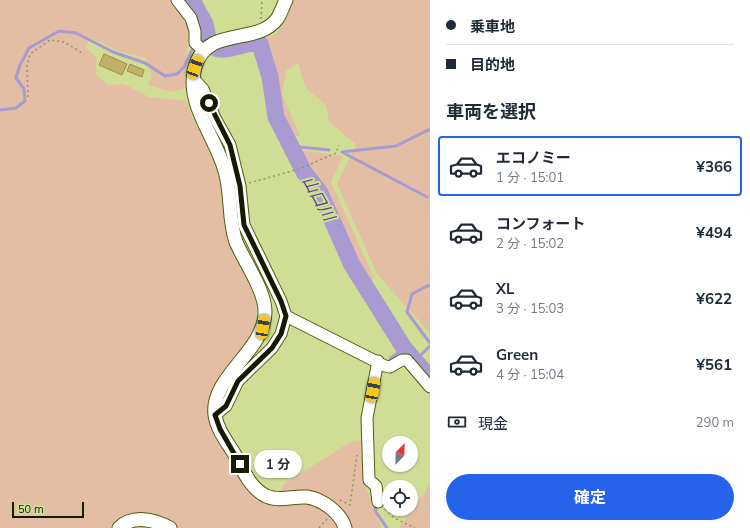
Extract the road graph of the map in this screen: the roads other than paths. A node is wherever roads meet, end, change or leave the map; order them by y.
1 (177, 0) edge
2 (286, 0) edge
3 (200, 47) junction
4 (193, 78) junction
5 (286, 316) junction
6 (378, 361) junction
7 (430, 387) edge
8 (215, 415) junction
9 (378, 502) road end
10 (119, 528) edge
11 (170, 528) edge
12 (345, 528) edge

1 - 3 street
2 - 3 street
3 - 4 street
4 - 5 street
4 - 8 street
5 - 6 street
5 - 8 street
6 - 7 street
6 - 9 street
8 - 12 street
10 - 11 street

